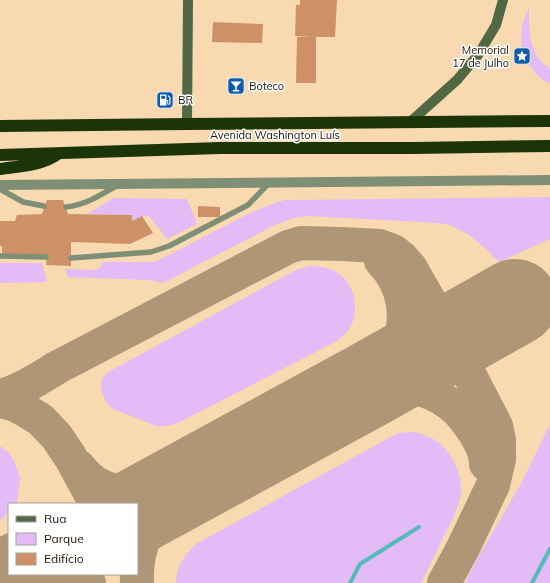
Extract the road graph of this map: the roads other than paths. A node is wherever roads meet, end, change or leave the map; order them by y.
1 (188, 0) edge
2 (503, 0) edge
3 (550, 121) edge
4 (409, 123) junction
5 (187, 124) junction
6 (0, 126) edge
7 (550, 146) edge
8 (59, 153) junction
9 (0, 155) edge
10 (0, 169) edge
11 (550, 180) edge
12 (270, 182) junction
13 (121, 184) junction
14 (0, 185) edge
15 (0, 189) edge
16 (44, 206) dead end
17 (66, 207) dead end
18 (0, 256) edge
19 (46, 257) dead end
20 (71, 258) dead end

1 - 5 street
2 - 4 street
3 - 4 highway, Avenida Washington Luís
4 - 5 highway, Avenida Washington Luís
5 - 6 highway, Avenida Washington Luís
7 - 8 highway, Avenida Washington Luís
8 - 9 highway, Avenida Washington Luís
8 - 10 highway
11 - 12 street
12 - 13 street
12 - 20 lane
13 - 14 street
13 - 17 lane
15 - 16 lane
18 - 19 lane

